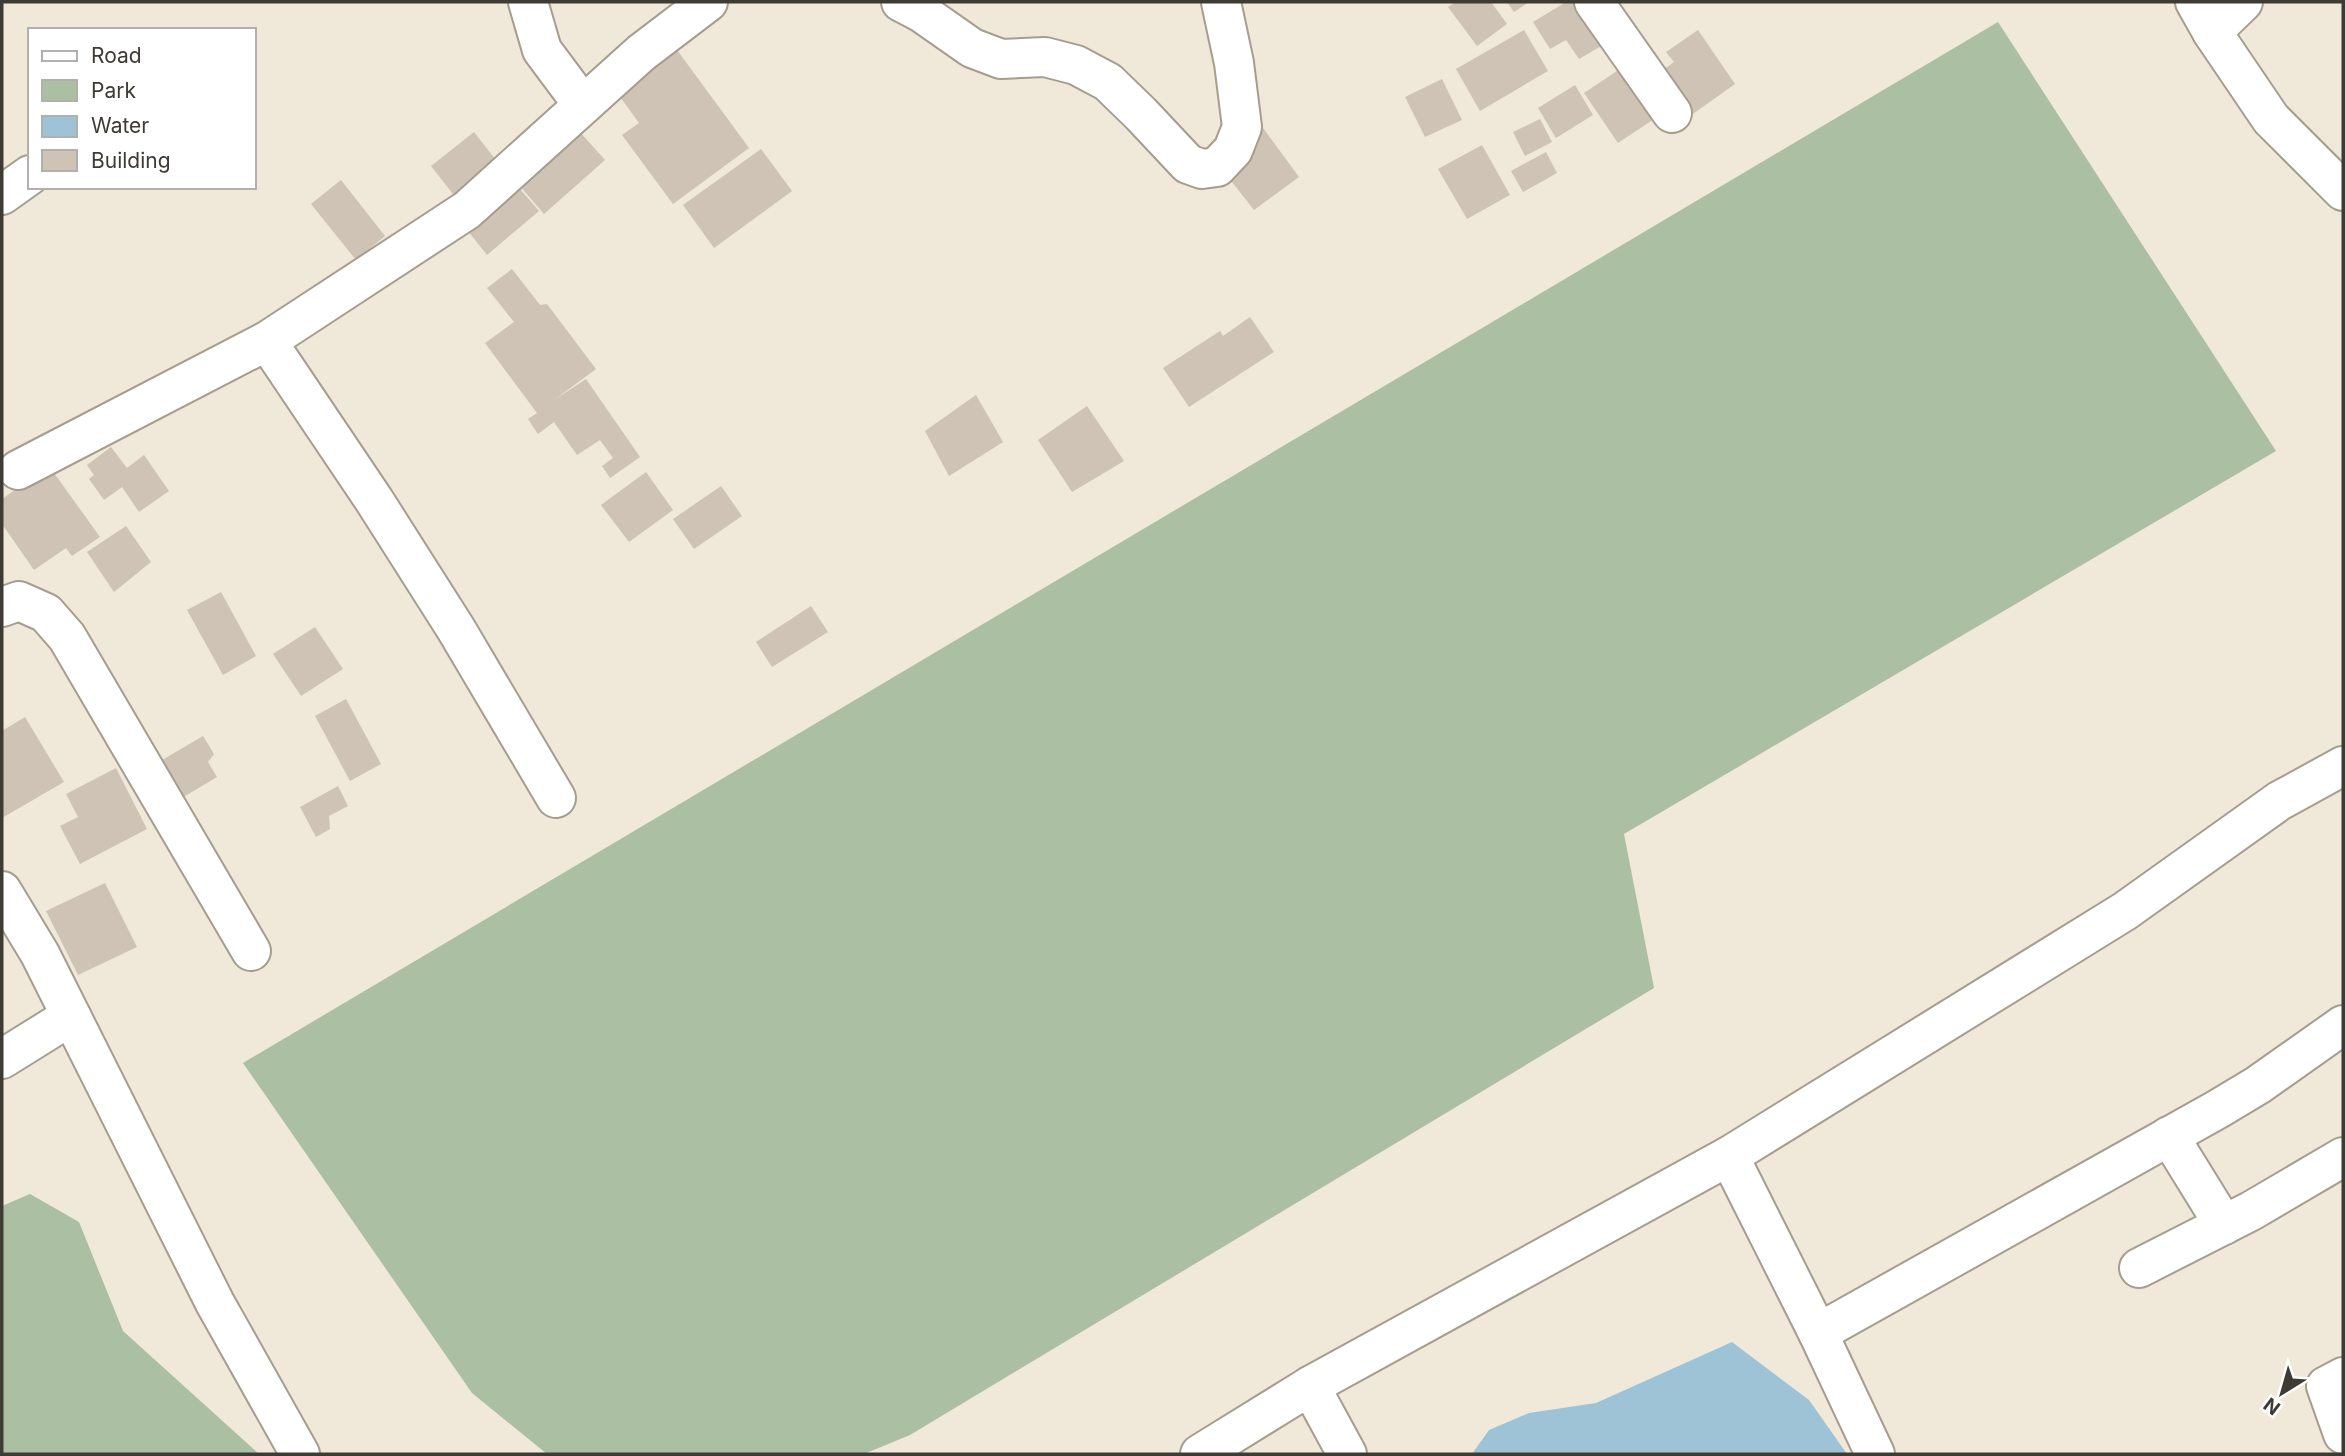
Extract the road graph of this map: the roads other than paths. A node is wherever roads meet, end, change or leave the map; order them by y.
1 (528, 2) edge
2 (708, 2) edge
3 (901, 2) edge
4 (1221, 2) edge
5 (1594, 2) edge
6 (2243, 2) edge
7 (2204, 17) edge
8 (583, 105) junction
9 (1672, 113) dead end
10 (28, 176) edge
11 (2338, 176) edge
12 (2, 195) edge
13 (267, 341) junction
14 (7, 467) edge
15 (2, 607) edge
16 (2343, 766) edge
17 (556, 798) dead end
18 (2, 891) edge
19 (251, 951) dead end
20 (71, 1016) junction
21 (2343, 1025) edge
22 (2, 1059) edge
23 (2169, 1136) junction
24 (1729, 1156) junction
25 (2343, 1157) edge
26 (2224, 1224) junction
27 (2139, 1268) dead end
28 (1818, 1333) junction
29 (2343, 1377) edge
30 (1310, 1386) junction
31 (2343, 1434) edge
32 (300, 1454) edge
33 (1200, 1454) edge
34 (1348, 1454) edge
35 (1875, 1454) edge

1 - 8 street
2 - 8 street
3 - 4 street
5 - 9 street
6 - 7 street
7 - 11 street
8 - 13 street
10 - 12 street
13 - 14 street
13 - 17 street
15 - 19 street
16 - 24 street
18 - 20 street
20 - 22 street
20 - 32 street
21 - 23 street
23 - 26 street
23 - 28 street
24 - 28 street
24 - 30 street
25 - 26 street
26 - 27 street
28 - 35 street
29 - 31 street
30 - 33 street
30 - 34 street

